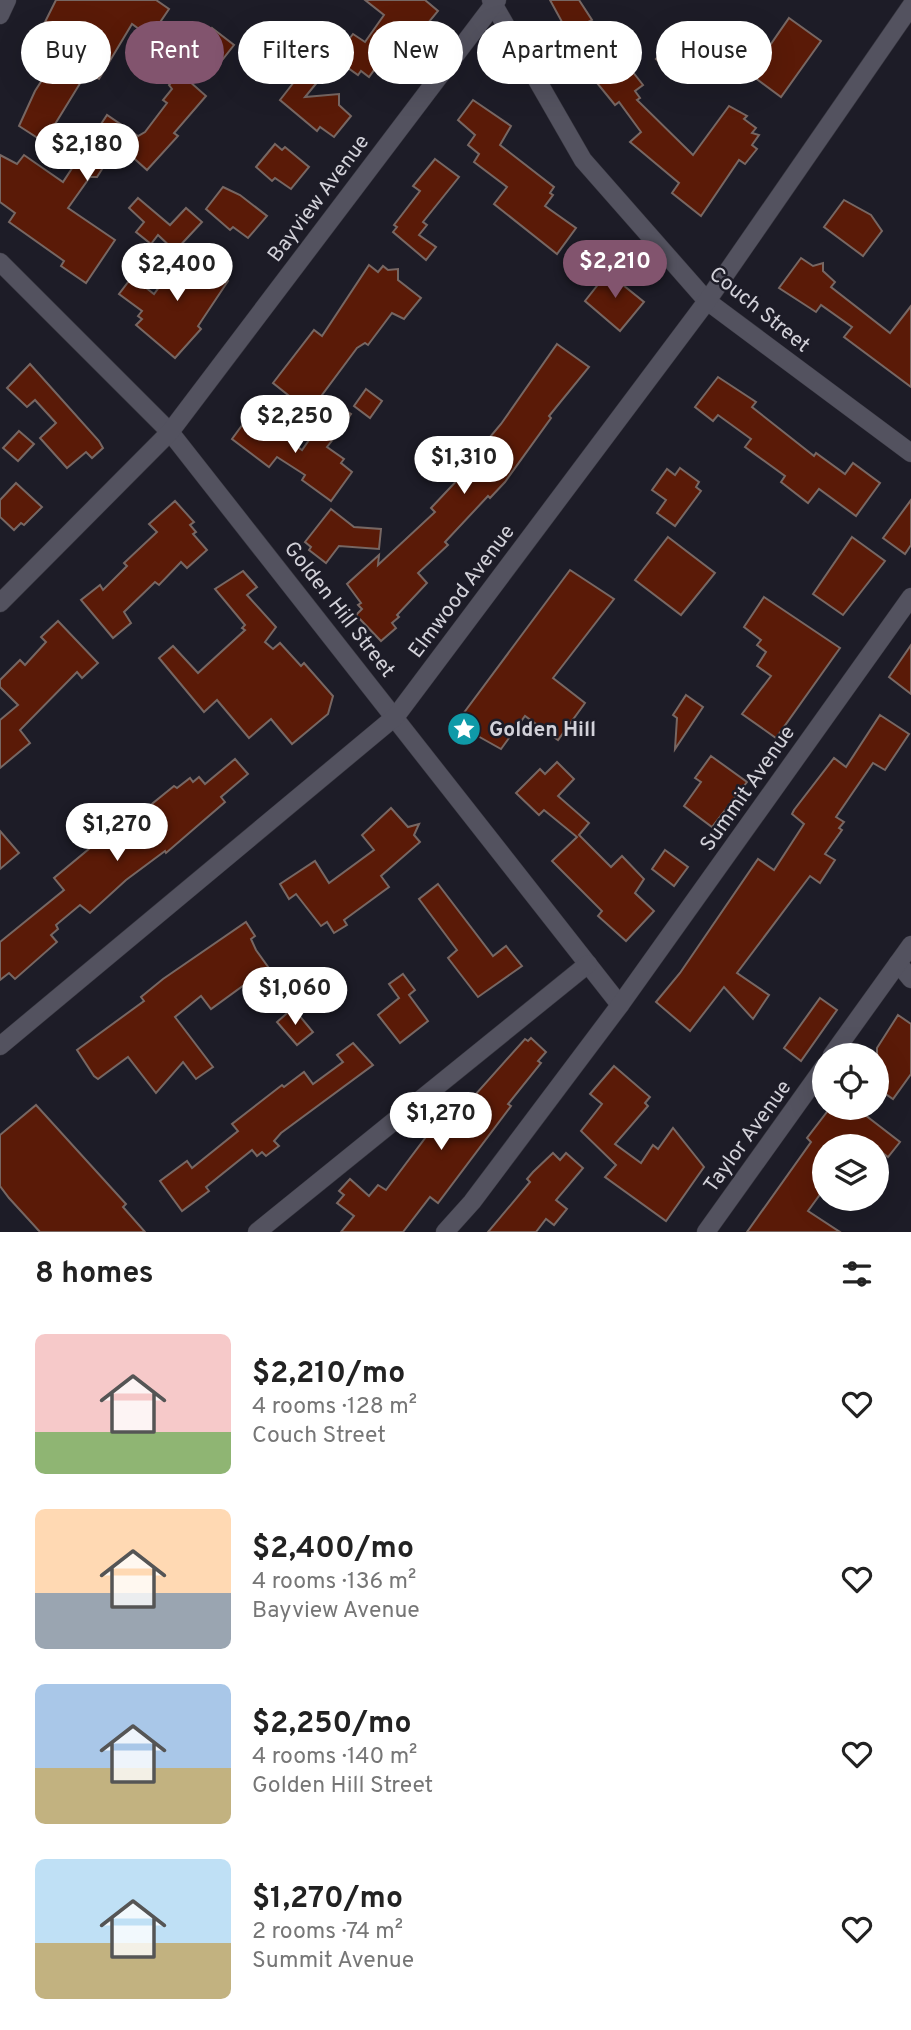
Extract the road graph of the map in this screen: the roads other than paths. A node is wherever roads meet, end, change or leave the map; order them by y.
1 (7, 0) edge
2 (494, 2) edge
3 (911, 6) edge
4 (0, 15) edge
5 (0, 262) edge
6 (707, 301) junction
7 (170, 432) junction
8 (911, 453) edge
9 (911, 597) edge
10 (0, 603) edge
11 (396, 716) junction
12 (911, 945) edge
13 (898, 963) junction
14 (588, 964) junction
15 (911, 979) edge
16 (620, 1005) junction
17 (841, 1043) edge
18 (0, 1046) edge
19 (812, 1084) edge
20 (257, 1232) edge
21 (445, 1232) edge
22 (706, 1232) edge

1 - 4 street
2 - 6 street, Couch Street
2 - 7 street, Bayview Avenue
3 - 6 street, Elmwood Avenue
5 - 7 street, Golden Hill Street
6 - 8 street, Couch Street
6 - 11 street, Elmwood Avenue
7 - 10 street, Bayview Avenue
7 - 11 street, Golden Hill Street
9 - 16 street, Summit Avenue
11 - 14 street, Golden Hill Street
11 - 18 street, Elmwood Avenue
12 - 13 street
13 - 15 street
13 - 17 street
14 - 16 street, Golden Hill Street
14 - 20 street
16 - 21 street, Summit Avenue
19 - 22 street, Taylor Avenue

